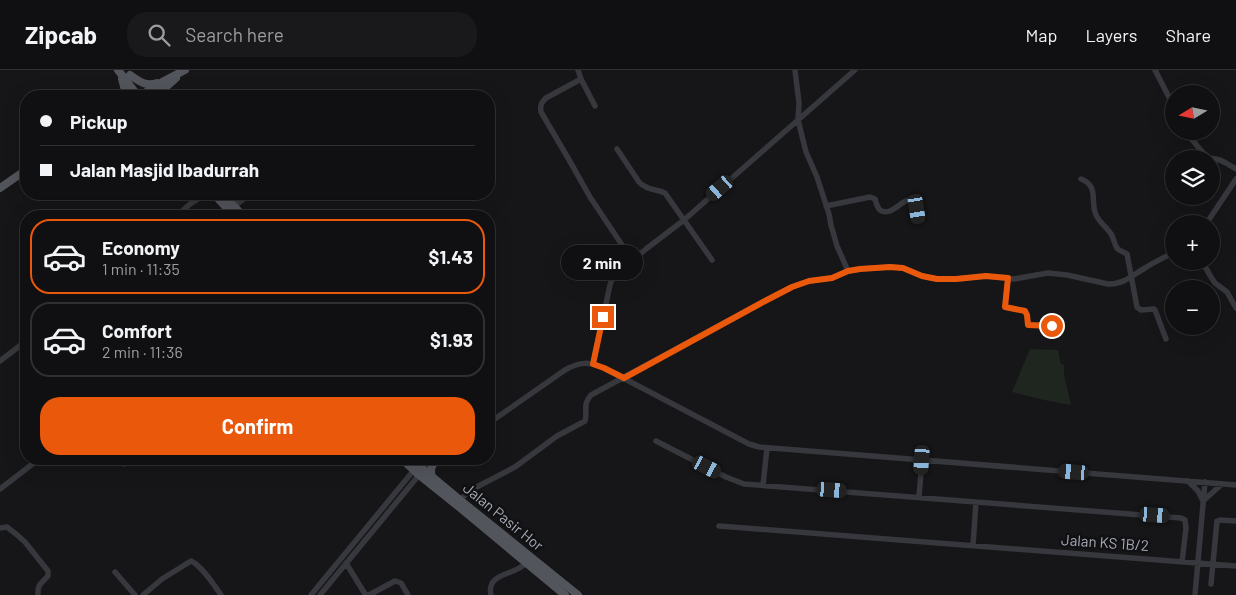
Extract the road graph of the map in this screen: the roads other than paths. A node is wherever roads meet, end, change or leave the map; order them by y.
1 (185, 70) edge
2 (578, 70) edge
3 (795, 70) edge
4 (855, 70) edge
5 (1155, 70) edge
6 (124, 72) edge
7 (582, 79) junction
8 (166, 83) junction
9 (1165, 89) edge
10 (125, 90) edge
11 (139, 90) edge
12 (154, 90) edge
13 (163, 90) edge
14 (595, 106) dead end
15 (798, 120) junction
16 (1192, 140) edge
17 (617, 149) dead end
18 (1236, 169) edge
19 (20, 174) edge
20 (1081, 179) dead end
21 (1236, 179) edge
22 (0, 188) edge
23 (197, 200) edge
24 (219, 200) edge
25 (228, 200) edge
26 (243, 200) edge
27 (234, 206) junction
28 (826, 206) junction
29 (183, 210) edge
30 (229, 210) edge
31 (238, 210) edge
32 (1212, 215) edge
33 (684, 220) junction
34 (919, 220) dead end
35 (1165, 257) edge
36 (632, 260) junction
37 (712, 260) dead end
38 (1207, 270) edge
39 (848, 271) junction
40 (1008, 278) junction
41 (1131, 278) junction
42 (1236, 308) edge
43 (1062, 326) dead end
44 (1166, 339) dead end
45 (20, 346) edge
46 (0, 361) edge
47 (593, 364) junction
48 (624, 378) junction
49 (495, 419) edge
50 (656, 441) dead end
51 (767, 448) junction
52 (922, 460) junction
53 (31, 465) edge
54 (408, 465) edge
55 (418, 465) edge
56 (432, 465) edge
57 (416, 473) junction
58 (432, 478) junction
59 (1188, 481) junction
60 (1205, 482) junction
61 (1222, 484) junction
62 (1236, 485) edge
63 (763, 486) junction
64 (0, 490) edge
65 (919, 497) junction
66 (460, 500) junction
67 (1203, 501) junction
68 (976, 502) junction
69 (1236, 521) edge
70 (719, 526) dead end
71 (0, 528) edge
72 (973, 545) junction
73 (1182, 562) junction
74 (346, 563) junction
75 (526, 563) junction
76 (1198, 563) junction
77 (1213, 564) junction
78 (1236, 566) edge
79 (115, 572) dead end
80 (1211, 584) dead end
81 (38, 595) edge
82 (135, 595) edge
83 (143, 595) edge
84 (221, 595) edge
85 (311, 595) edge
86 (320, 595) edge
87 (369, 595) edge
88 (408, 595) edge
89 (491, 595) edge
90 (565, 595) edge
91 (578, 595) edge
92 (1195, 595) edge

1 - 8 main road
2 - 7 street
3 - 15 street
4 - 15 street
5 - 9 street
6 - 8 main road
6 - 10 main road
6 - 11 main road
7 - 14 street
7 - 36 street
8 - 12 main road
8 - 13 main road
15 - 28 street
15 - 33 street
16 - 18 street
17 - 33 street
19 - 22 main road
20 - 41 street
21 - 32 street
23 - 29 street
24 - 30 main road
25 - 27 main road
26 - 27 street
27 - 31 main road
28 - 34 street
28 - 39 street
33 - 36 street
33 - 37 street
35 - 41 street
36 - 47 street
38 - 42 street
39 - 40 street
39 - 48 street
40 - 41 street
40 - 43 street
41 - 44 street
45 - 46 street
47 - 48 street
47 - 49 street
48 - 51 street
48 - 66 street
50 - 63 street
51 - 52 street
51 - 63 street
52 - 59 street
52 - 65 street
53 - 64 street
54 - 57 main road, Jalan Pasir Hor
55 - 58 main road, Jalan Pasir Hor
56 - 58 main road
57 - 74 street
57 - 75 main road, Jalan Pasir Hor
57 - 85 street
58 - 66 main road, Jalan Pasir Hor
59 - 60 street
59 - 67 street
60 - 61 street
60 - 67 street
61 - 62 street
61 - 67 street
63 - 65 street
65 - 68 street
66 - 91 main road, Jalan Pasir Hor
67 - 76 street
68 - 72 street
68 - 73 street
69 - 77 street
70 - 72 street, Jalan KS 1B/2
71 - 81 street
72 - 73 street, Jalan KS 1B/2
73 - 76 street, Jalan KS 1B/2
74 - 86 street
74 - 87 street
75 - 89 street
75 - 90 main road, Jalan Pasir Hor
76 - 77 street, Jalan KS 1B/2
76 - 92 street
77 - 78 street, Jalan KS 1B/2
77 - 80 street
79 - 82 street
83 - 84 street
87 - 88 street

